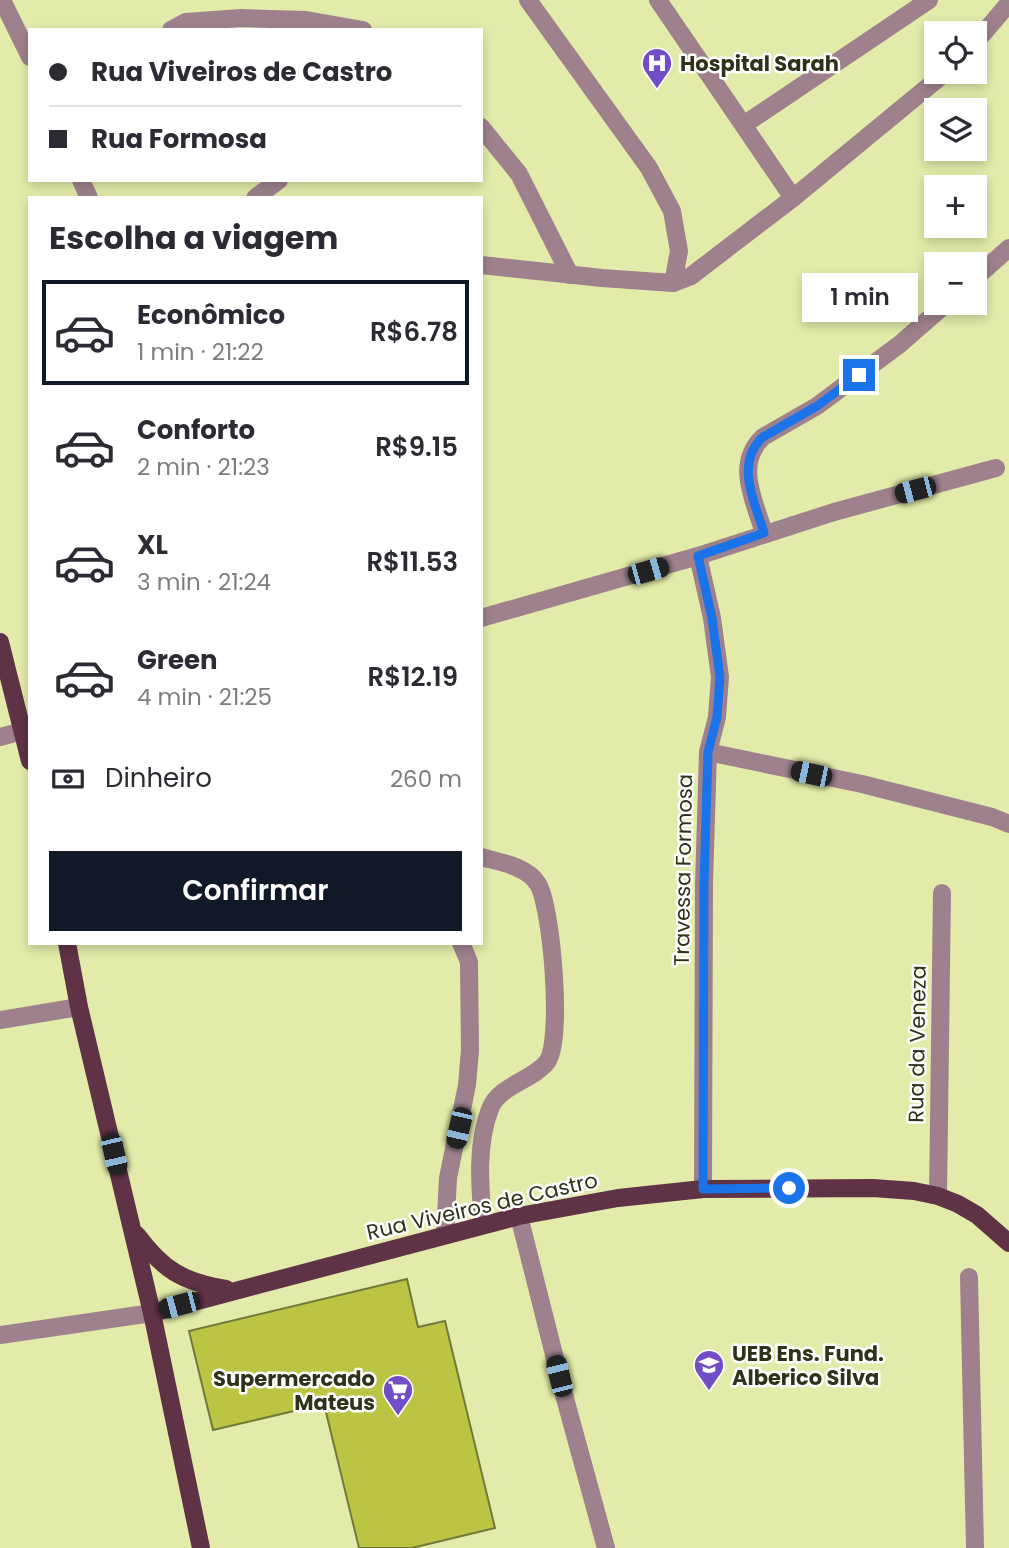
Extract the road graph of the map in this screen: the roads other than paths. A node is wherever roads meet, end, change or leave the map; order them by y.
1 (2, 0) edge
2 (528, 0) edge
3 (658, 0) edge
4 (929, 0) edge
5 (1009, 3) edge
6 (175, 28) edge
7 (352, 28) edge
8 (987, 29) edge
9 (28, 53) edge
10 (931, 84) edge
11 (745, 124) junction
12 (483, 129) edge
13 (276, 182) edge
14 (258, 196) edge
15 (793, 198) junction
16 (1009, 248) edge
17 (483, 265) edge
18 (987, 267) edge
19 (570, 275) junction
20 (673, 283) junction
21 (933, 315) edge
22 (996, 468) dead end
23 (764, 533) junction
24 (698, 556) junction
25 (483, 617) edge
26 (0, 642) edge
27 (27, 730) edge
28 (0, 737) edge
29 (708, 752) junction
30 (1009, 824) edge
31 (483, 858) edge
32 (942, 893) dead end
33 (67, 945) edge
34 (462, 945) edge
35 (79, 1007) junction
36 (0, 1020) edge
37 (467, 1085) junction
38 (491, 1105) junction
39 (703, 1189) junction
40 (938, 1196) junction
41 (519, 1216) junction
42 (483, 1225) junction
43 (132, 1228) junction
44 (445, 1235) junction
45 (1009, 1243) edge
46 (969, 1277) dead end
47 (233, 1290) junction
48 (152, 1313) junction
49 (0, 1335) edge
50 (201, 1548) edge
51 (606, 1548) edge
52 (975, 1548) edge

1 - 9 street
2 - 20 street
3 - 11 street
4 - 11 street
5 - 8 street
6 - 7 street
10 - 15 street
11 - 15 street
12 - 19 street
13 - 14 street
15 - 20 street
16 - 18 street
17 - 19 street
19 - 20 street
21 - 23 street
22 - 23 street
23 - 24 street
24 - 25 street
24 - 29 street, Travessa Formosa
26 - 27 main road
27 - 28 street
29 - 30 street
29 - 39 street, Travessa Formosa
31 - 38 street
32 - 40 street, Rua da Veneza
33 - 35 main road
34 - 37 street
35 - 36 street
35 - 43 main road
37 - 38 street
37 - 44 street
38 - 42 street
39 - 40 main road, Rua Viveiros de Castro
39 - 41 main road, Rua Viveiros de Castro
40 - 45 main road, Rua Viveiros de Castro
41 - 42 main road, Rua Viveiros de Castro
41 - 51 street
42 - 44 main road, Rua Viveiros de Castro
43 - 47 main road
43 - 48 main road
44 - 47 main road, Rua Viveiros de Castro
46 - 52 street
47 - 48 main road, Rua Viveiros de Castro
48 - 49 street, Rua Viveiros de Castro
48 - 50 main road

